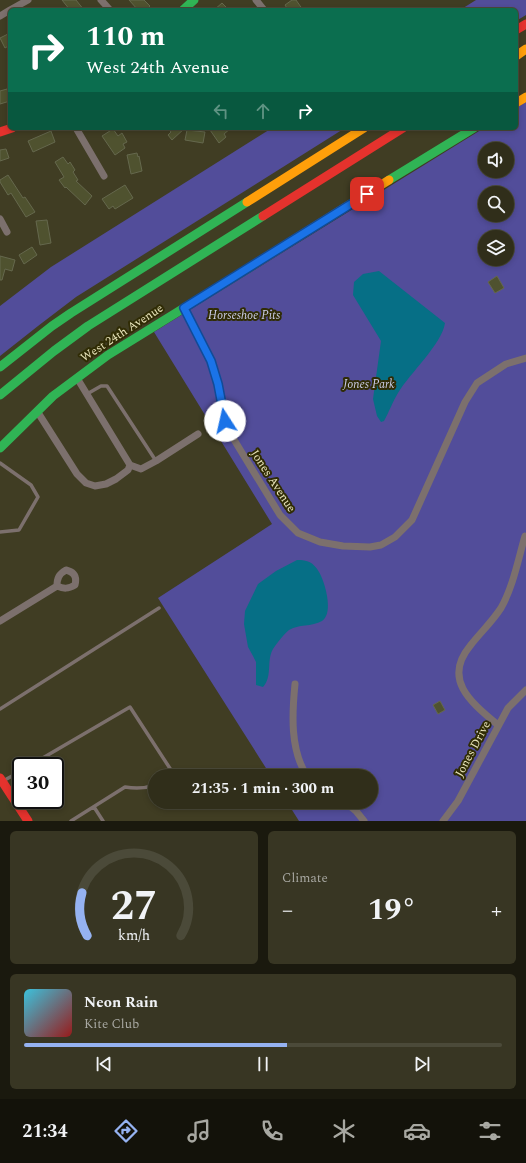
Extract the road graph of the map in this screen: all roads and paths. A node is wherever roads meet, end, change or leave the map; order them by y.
1 (28, 0) edge
2 (101, 0) edge
3 (194, 0) edge
4 (256, 0) edge
5 (14, 8) edge
6 (108, 8) edge
7 (185, 8) edge
8 (262, 8) edge
9 (77, 130) edge
10 (361, 130) edge
11 (400, 130) edge
12 (471, 130) edge
13 (104, 176) dead end
14 (0, 219) edge
15 (7, 232) dead end
16 (184, 308) junction
17 (526, 358) edge
18 (0, 367) edge
19 (76, 378) junction
20 (87, 394) junction
21 (0, 395) edge
22 (37, 411) junction
23 (198, 434) dead end
24 (0, 448) edge
25 (156, 461) junction
26 (0, 463) edge
27 (130, 465) junction
28 (0, 532) edge
29 (525, 536) edge
30 (57, 586) dead end
31 (159, 608) dead end
32 (0, 622) edge
33 (294, 684) dead end
34 (526, 690) edge
35 (0, 709) edge
36 (498, 725) junction
37 (45, 757) edge
38 (170, 769) edge
39 (302, 769) edge
40 (12, 778) edge
41 (2, 785) edge
42 (148, 788) edge
43 (94, 806) junction
44 (354, 809) edge
45 (28, 821) edge
46 (71, 821) edge
47 (103, 821) edge
48 (364, 821) edge
49 (443, 821) edge

1 - 5 street
2 - 6 street
3 - 7 main road
4 - 8 street
9 - 13 street
10 - 18 main road
11 - 21 main road
12 - 16 main road, West 24th Avenue
14 - 15 street
16 - 17 street, Jones Avenue
16 - 19 main road, West 24th Avenue
19 - 20 street
19 - 22 main road, West 24th Avenue
20 - 25 lane
20 - 27 street
22 - 24 main road, West 24th Avenue
22 - 27 street
23 - 25 street
25 - 27 street
26 - 28 lane
29 - 36 street
30 - 32 street
31 - 35 lane
33 - 39 street
34 - 36 street, Jones Drive
36 - 49 street, Jones Drive
37 - 38 lane
40 - 41 lane
41 - 45 main road
42 - 43 lane
43 - 46 lane
43 - 47 lane
44 - 48 street

